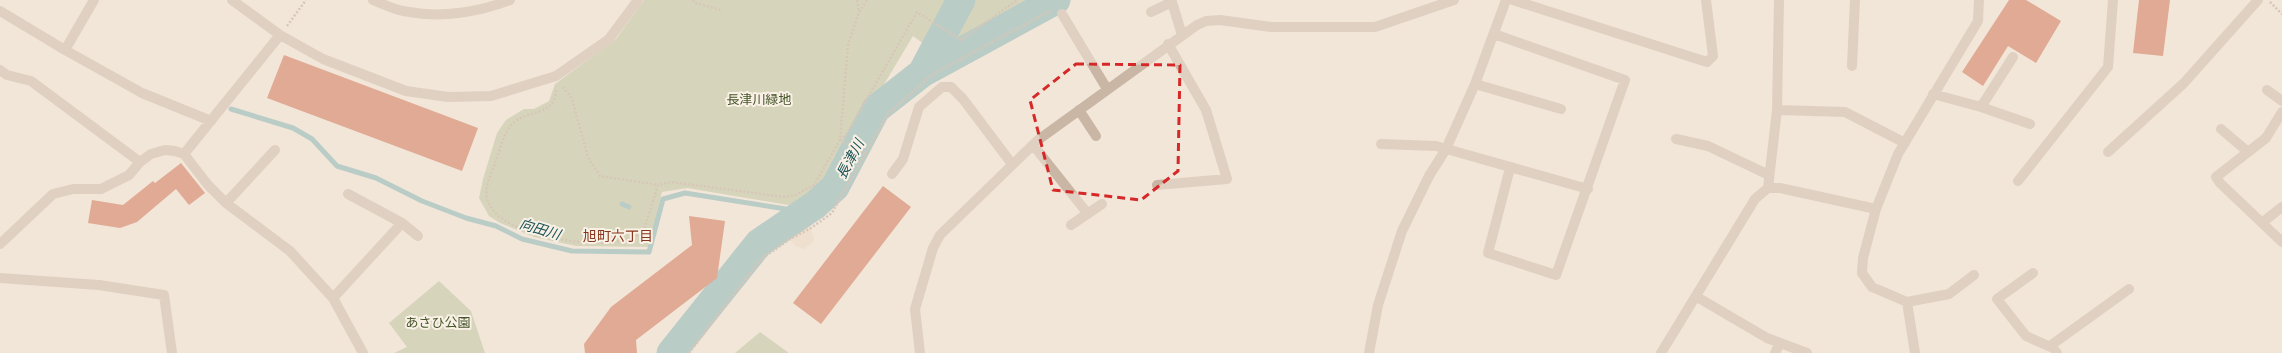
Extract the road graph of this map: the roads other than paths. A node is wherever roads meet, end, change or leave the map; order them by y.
1 (94, 0) edge
2 (232, 0) edge
3 (374, 0) edge
4 (638, 0) edge
5 (1454, 0) edge
6 (1506, 0) edge
7 (1513, 0) edge
8 (1706, 0) edge
9 (1779, 0) edge
10 (1854, 0) edge
11 (1979, 0) edge
12 (2113, 0) edge
13 (2258, 0) edge
14 (507, 1) edge
15 (0, 11) edge
16 (1058, 12) road end
17 (1151, 12) dead end
18 (1494, 34) junction
19 (280, 35) junction
20 (1182, 35) junction
21 (1168, 44) junction
22 (65, 50) junction
23 (2013, 57) dead end
24 (1852, 66) dead end
25 (0, 70) edge
26 (1475, 84) junction
27 (1107, 90) junction
28 (2267, 90) dead end
29 (1934, 94) junction
30 (2282, 101) edge
31 (1981, 107) junction
32 (1560, 109) dead end
33 (1079, 110) junction
34 (1777, 110) junction
35 (2282, 112) edge
36 (211, 121) junction
37 (2030, 124) dead end
38 (2221, 129) dead end
39 (1096, 136) dead end
40 (1676, 139) dead end
41 (1904, 143) junction
42 (1381, 144) dead end
43 (1033, 145) junction
44 (1446, 149) junction
45 (275, 150) dead end
46 (2108, 152) dead end
47 (2248, 152) junction
48 (184, 154) junction
49 (140, 162) junction
50 (1012, 164) junction
51 (1510, 168) junction
52 (892, 174) dead end
53 (1769, 175) junction
54 (2018, 181) dead end
55 (1157, 185) dead end
56 (1768, 188) junction
57 (1588, 189) junction
58 (348, 194) dead end
59 (226, 203) junction
60 (1102, 204) dead end
61 (2282, 207) edge
62 (1876, 209) junction
63 (1088, 214) junction
64 (2263, 222) junction
65 (402, 223) junction
66 (1071, 225) dead end
67 (418, 236) dead end
68 (2282, 242) edge
69 (0, 244) edge
70 (2033, 273) dead end
71 (1974, 275) dead end
72 (0, 278) edge
73 (2129, 289) dead end
74 (1697, 296) junction
75 (333, 298) junction
76 (1907, 302) junction
77 (1780, 343) junction
78 (2053, 350) edge
79 (172, 353) edge
80 (363, 353) edge
81 (920, 353) edge
82 (1369, 353) edge
83 (1661, 353) edge
84 (1775, 353) edge
85 (1806, 353) edge
86 (1915, 353) edge

1 - 22 street
2 - 19 street
3 - 14 street
4 - 19 street
5 - 20 street
6 - 18 street
7 - 8 street
9 - 34 street
10 - 24 street
11 - 29 street
12 - 54 street
13 - 46 street
15 - 22 street
16 - 27 street
17 - 20 street
18 - 26 street
18 - 57 street
19 - 36 street
20 - 21 street
21 - 27 street
21 - 55 street
22 - 36 street
23 - 31 street
25 - 49 street
26 - 32 street
26 - 44 street
27 - 33 street
28 - 30 street
29 - 31 street
29 - 41 street
31 - 37 street
33 - 39 street
33 - 43 street
34 - 41 street
34 - 53 street
35 - 47 street
36 - 48 street
38 - 47 street
40 - 53 street
41 - 62 street
42 - 44 street
43 - 50 street
43 - 63 street
44 - 51 street
44 - 82 street
45 - 59 street
47 - 64 street
48 - 49 street
48 - 59 street
49 - 69 street
50 - 52 street
50 - 81 street
51 - 57 street
51 - 57 street
53 - 56 street
56 - 62 street
56 - 74 street
58 - 65 street
59 - 75 street
60 - 63 street
61 - 64 street
62 - 76 street
63 - 66 street
64 - 68 street
65 - 67 street
65 - 75 street
70 - 78 street
71 - 76 street
72 - 79 street
73 - 78 street
74 - 77 street
74 - 83 street
75 - 80 street
76 - 86 street
77 - 84 street
77 - 85 street

